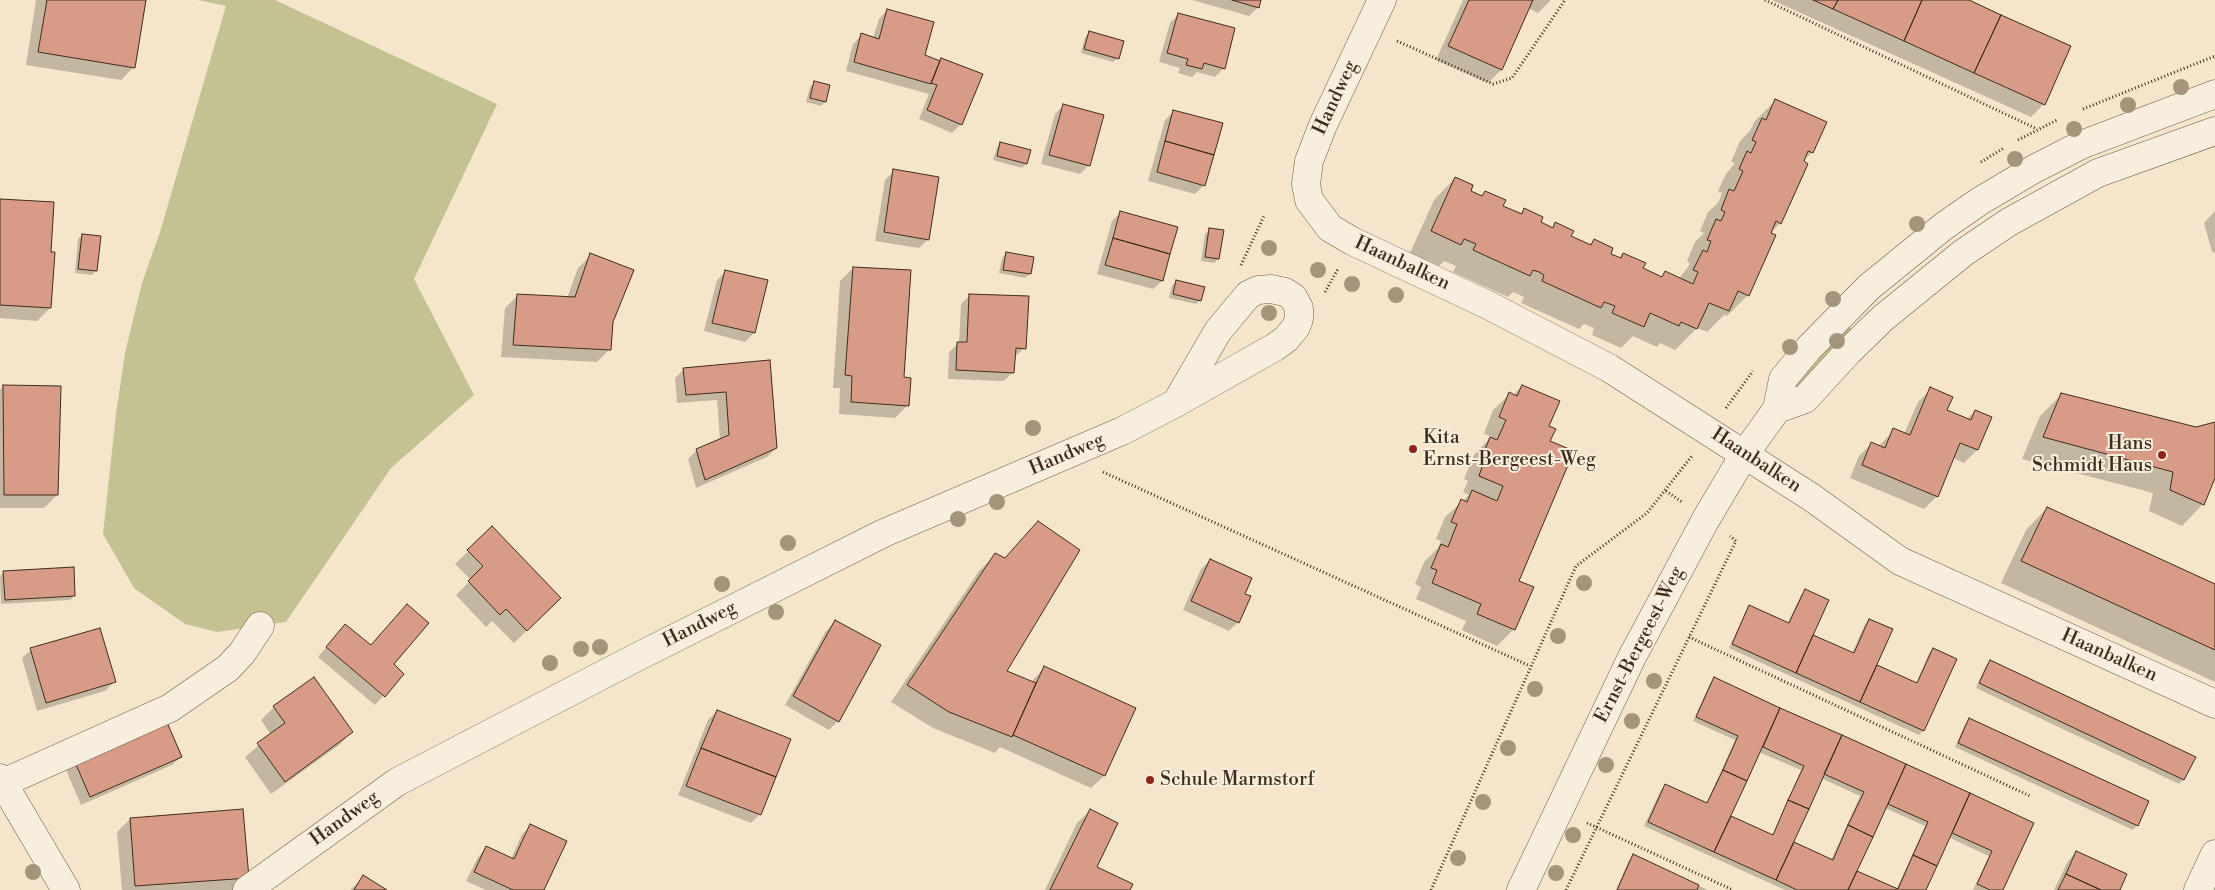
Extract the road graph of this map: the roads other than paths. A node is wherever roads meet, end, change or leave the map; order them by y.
1 (1382, 0) edge
2 (2215, 94) edge
3 (2215, 131) edge
4 (1309, 200) joint
5 (1176, 404) junction
6 (1777, 410) junction
7 (1744, 455) junction
8 (260, 626) dead end
9 (2215, 704) edge
10 (2, 781) edge
11 (2215, 854) edge
12 (66, 890) edge
13 (247, 890) edge
14 (1521, 890) edge
15 (2198, 890) edge

1 - 4 street, Handweg
2 - 6 street, Ernst-Bergeest-Weg
3 - 6 street
4 - 7 street, Haanbalken
5 - 5 street, Handweg
5 - 13 street, Handweg
6 - 7 street, Ernst-Bergeest-Weg
7 - 9 street, Haanbalken
7 - 14 street, Ernst-Bergeest-Weg
8 - 10 street
10 - 12 street
11 - 15 street

